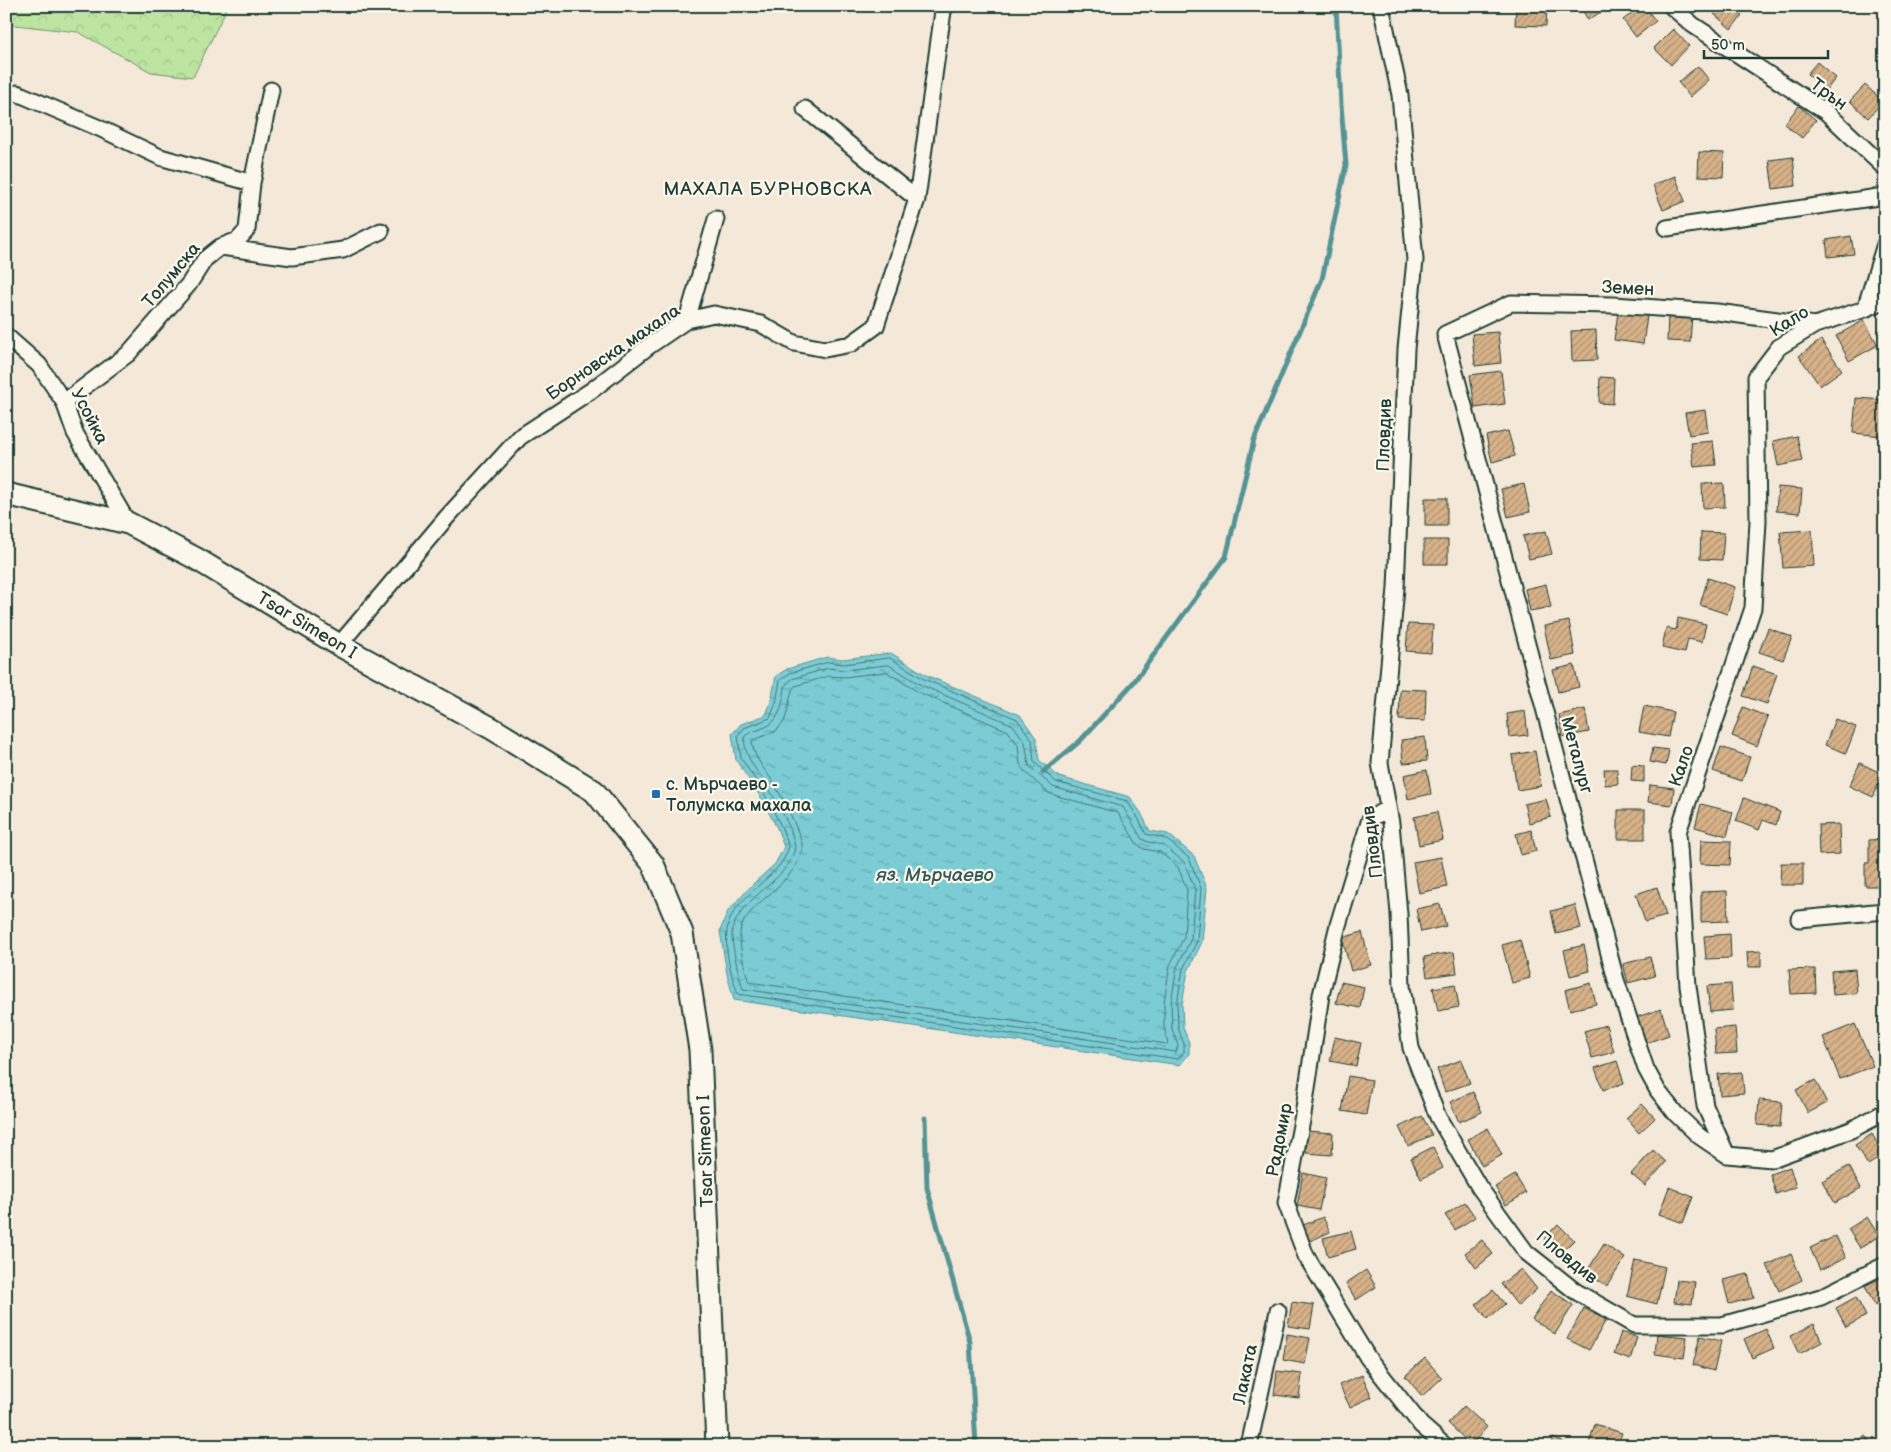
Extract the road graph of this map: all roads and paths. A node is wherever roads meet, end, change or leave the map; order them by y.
1 (1381, 6) edge
2 (1671, 6) edge
3 (942, 8) edge
4 (272, 90) dead end
5 (17, 93) dead end
6 (805, 110) dead end
7 (1885, 168) edge
8 (252, 183) junction
9 (1885, 196) edge
10 (917, 199) junction
11 (716, 219) dead end
12 (1667, 228) dead end
13 (381, 231) dead end
14 (1885, 244) edge
15 (220, 247) junction
16 (1885, 300) edge
17 (1865, 309) junction
18 (687, 320) junction
19 (1816, 325) junction
20 (1445, 334) joint
21 (6, 336) edge
22 (64, 402) junction
23 (6, 494) edge
24 (128, 523) junction
25 (339, 645) junction
26 (1388, 808) junction
27 (1885, 911) edge
28 (1799, 919) dead end
29 (1885, 1112) edge
30 (1727, 1155) junction
31 (1885, 1265) edge
32 (1278, 1311) dead end
33 (1253, 1423) junction
34 (718, 1446) edge
35 (1249, 1446) edge
36 (1262, 1446) edge
37 (1445, 1446) edge

1 - 26 street, Пловдив
2 - 7 street, Трън
3 - 10 street, Борновска махала
4 - 8 street, Толумска
5 - 8 street
6 - 10 street
8 - 15 street, Толумска
9 - 12 street
10 - 18 street, Борновска махала
11 - 18 street
13 - 15 street
14 - 17 street
15 - 22 street, Толумска
16 - 17 street, Кало
17 - 19 street, Кало
18 - 25 street, Борновска махала
19 - 20 street, Земен
19 - 30 street, Кало
20 - 30 street, Металург
21 - 22 street, Усойка
22 - 24 street, Усойка
23 - 24 street, Tsar Simeon I
24 - 25 street, Tsar Simeon I
25 - 34 street, Tsar Simeon I
26 - 31 street, Пловдив
26 - 37 street, Радомир
27 - 28 street
29 - 30 street
32 - 33 street, Лаката
33 - 35 street, Лаката
33 - 36 street

